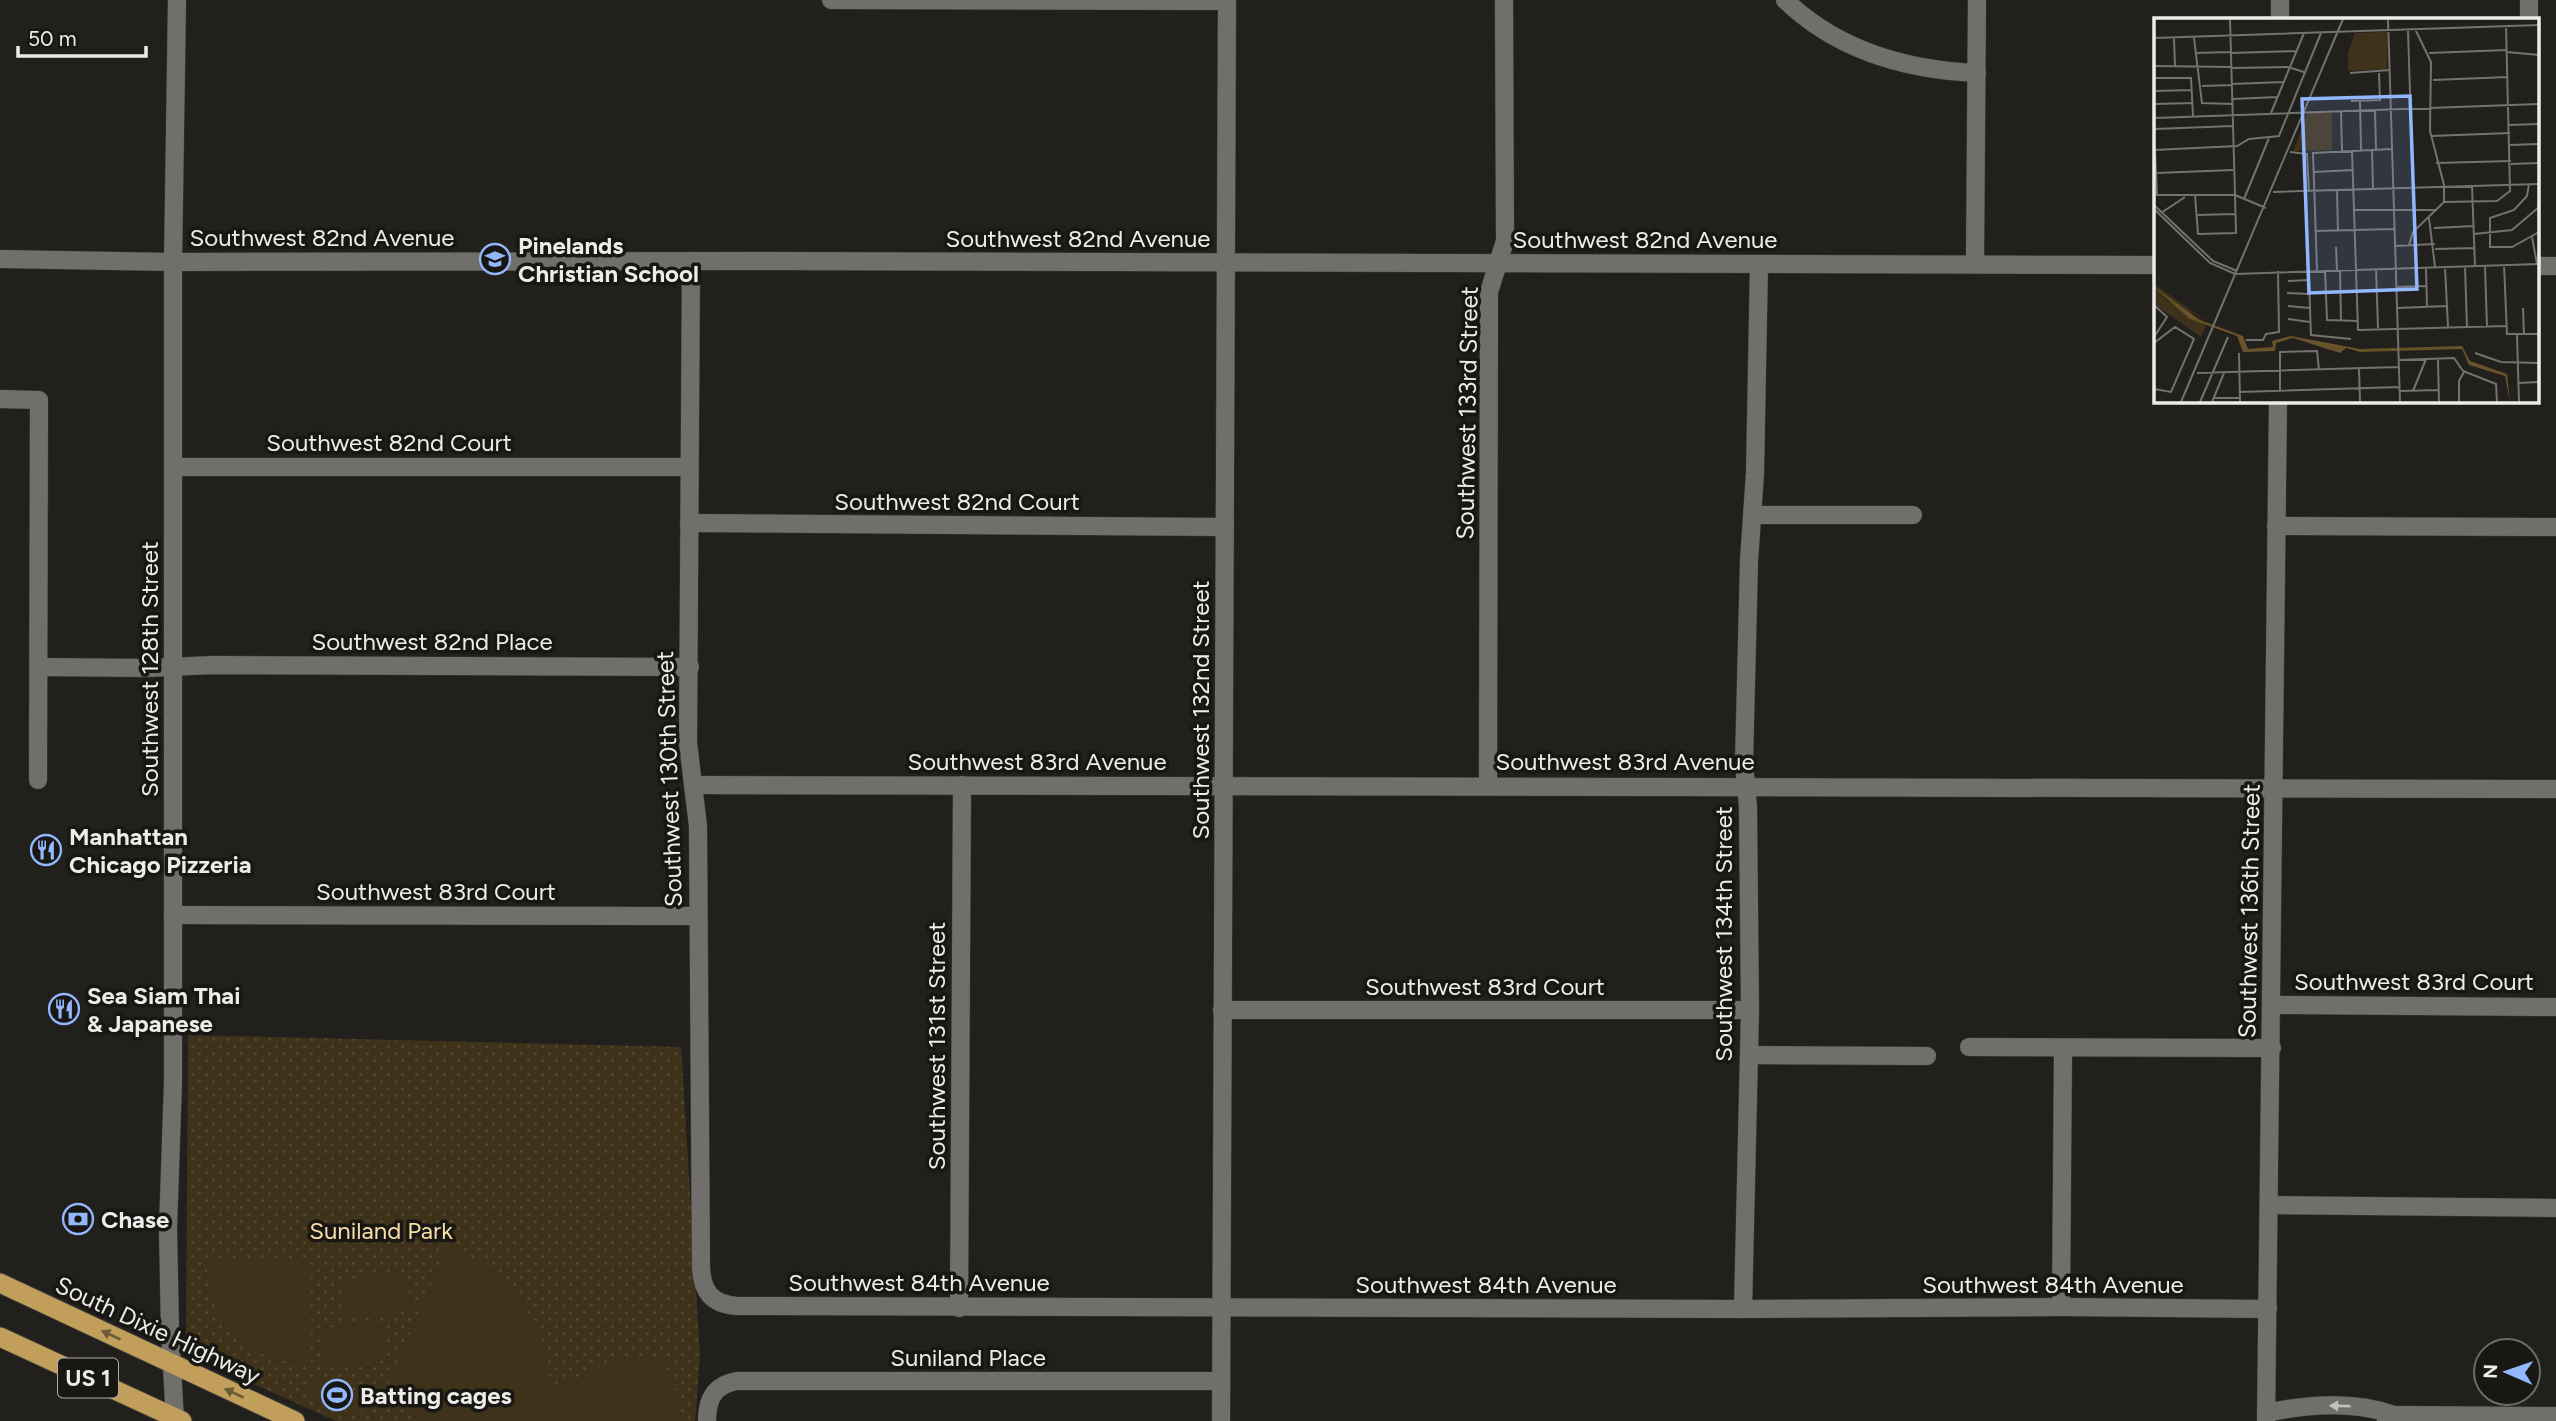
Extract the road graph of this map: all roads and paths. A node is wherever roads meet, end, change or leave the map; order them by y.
1 (177, 0) edge
2 (831, 0) edge
3 (1227, 0) edge
4 (1504, 0) edge
5 (1785, 0) edge
6 (1977, 0) edge
7 (2280, 0) edge
8 (2529, 0) edge
9 (2280, 18) edge
10 (2529, 18) edge
11 (1977, 74) junction
12 (0, 259) edge
13 (691, 261) junction
14 (173, 262) junction
15 (1225, 263) junction
16 (1498, 263) junction
17 (1975, 263) junction
18 (1759, 264) junction
19 (2154, 265) edge
20 (2538, 266) edge
21 (2556, 266) edge
22 (0, 399) edge
23 (2278, 402) edge
24 (174, 467) junction
25 (689, 467) junction
26 (1753, 515) junction
27 (1913, 515) dead end
28 (689, 523) junction
29 (2277, 526) junction
30 (1225, 527) junction
31 (2556, 527) edge
32 (39, 667) junction
33 (174, 667) junction
34 (690, 667) junction
35 (38, 780) dead end
36 (694, 785) junction
37 (962, 785) junction
38 (1224, 785) junction
39 (1488, 786) junction
40 (1746, 786) junction
41 (2274, 787) junction
42 (2556, 789) edge
43 (173, 915) junction
44 (698, 916) junction
45 (2272, 1005) junction
46 (2556, 1007) edge
47 (1222, 1010) junction
48 (1750, 1010) junction
49 (1969, 1047) dead end
50 (2272, 1048) junction
51 (2063, 1049) junction
52 (1749, 1055) junction
53 (1927, 1056) dead end
54 (2270, 1205) junction
55 (2556, 1208) edge
56 (0, 1283) edge
57 (707, 1294) joint
58 (1222, 1307) junction
59 (2061, 1307) junction
60 (959, 1308) junction
61 (1743, 1309) junction
62 (2268, 1310) junction
63 (0, 1337) edge
64 (173, 1364) junction
65 (1221, 1381) junction
66 (2556, 1416) edge
67 (2266, 1417) edge
68 (2391, 1419) edge
69 (178, 1420) edge
70 (295, 1421) edge
71 (707, 1421) edge
72 (1221, 1421) edge
73 (2288, 1421) edge

1 - 14 street, Southwest 128th Street
2 - 3 street
3 - 15 street, Southwest 132nd Street
4 - 16 street, Southwest 133rd Street
5 - 11 street
6 - 11 street
7 - 9 street
8 - 10 street
11 - 17 street
12 - 14 street, Southwest 82nd Avenue
13 - 14 street, Southwest 82nd Avenue
13 - 15 street, Southwest 82nd Avenue
13 - 25 street, Southwest 130th Street
14 - 24 street, Southwest 128th Street
15 - 16 street, Southwest 82nd Avenue
15 - 30 street, Southwest 132nd Street
16 - 18 street, Southwest 82nd Avenue
16 - 39 street, Southwest 133rd Street
17 - 18 street, Southwest 82nd Avenue
17 - 19 street, Southwest 82nd Avenue
18 - 26 street, Southwest 134th Street
20 - 21 street
22 - 32 street
23 - 29 street, Southwest 136th Street
24 - 25 street, Southwest 82nd Court
24 - 33 street, Southwest 128th Street
25 - 28 street, Southwest 130th Street
26 - 27 street
26 - 40 street, Southwest 134th Street
28 - 30 street, Southwest 82nd Court
28 - 34 street, Southwest 130th Street
29 - 31 street
29 - 41 street, Southwest 136th Street
30 - 38 street, Southwest 132nd Street
32 - 33 street, Southwest 82nd Place
32 - 35 street
33 - 34 street, Southwest 82nd Place
33 - 43 street, Southwest 128th Street
34 - 36 street, Southwest 130th Street
36 - 37 street, Southwest 83rd Avenue
36 - 44 street, Southwest 130th Street
37 - 38 street, Southwest 83rd Avenue
37 - 60 street, Southwest 131st Street
38 - 39 street, Southwest 83rd Avenue
38 - 47 street, Southwest 132nd Street
39 - 40 street, Southwest 83rd Avenue
40 - 41 street, Southwest 83rd Avenue
40 - 48 street, Southwest 134th Street
41 - 42 street, Southwest 83rd Avenue
41 - 45 street, Southwest 136th Street
43 - 44 street, Southwest 83rd Court
43 - 64 street, Southwest 128th Street
44 - 57 street, Southwest 130th Street
45 - 46 street, Southwest 83rd Court
45 - 50 street, Southwest 136th Street
47 - 48 street, Southwest 83rd Court
47 - 58 street, Southwest 132nd Street
48 - 52 street, Southwest 134th Street
49 - 51 street
50 - 51 street
50 - 54 street, Southwest 136th Street
51 - 59 street
52 - 53 street
52 - 61 street, Southwest 134th Street
54 - 55 street
54 - 62 street, Southwest 136th Street
64 -> 56 highway, South Dixie Highway / US 1
57 - 60 street, Southwest 84th Avenue
58 - 60 street, Southwest 84th Avenue
58 - 61 street, Southwest 84th Avenue
58 - 65 street, Southwest 132nd Street
59 - 61 street, Southwest 84th Avenue
59 - 62 street, Southwest 84th Avenue
62 - 67 street, Southwest 136th Street
63 - 69 highway, US 1
64 - 69 street, Southwest 128th Street
70 -> 64 highway, South Dixie Highway / US 1
65 - 71 street, Suniland Place
65 - 72 street, Southwest 132nd Street
66 - 68 street
68 -> 67 street
67 - 73 street

